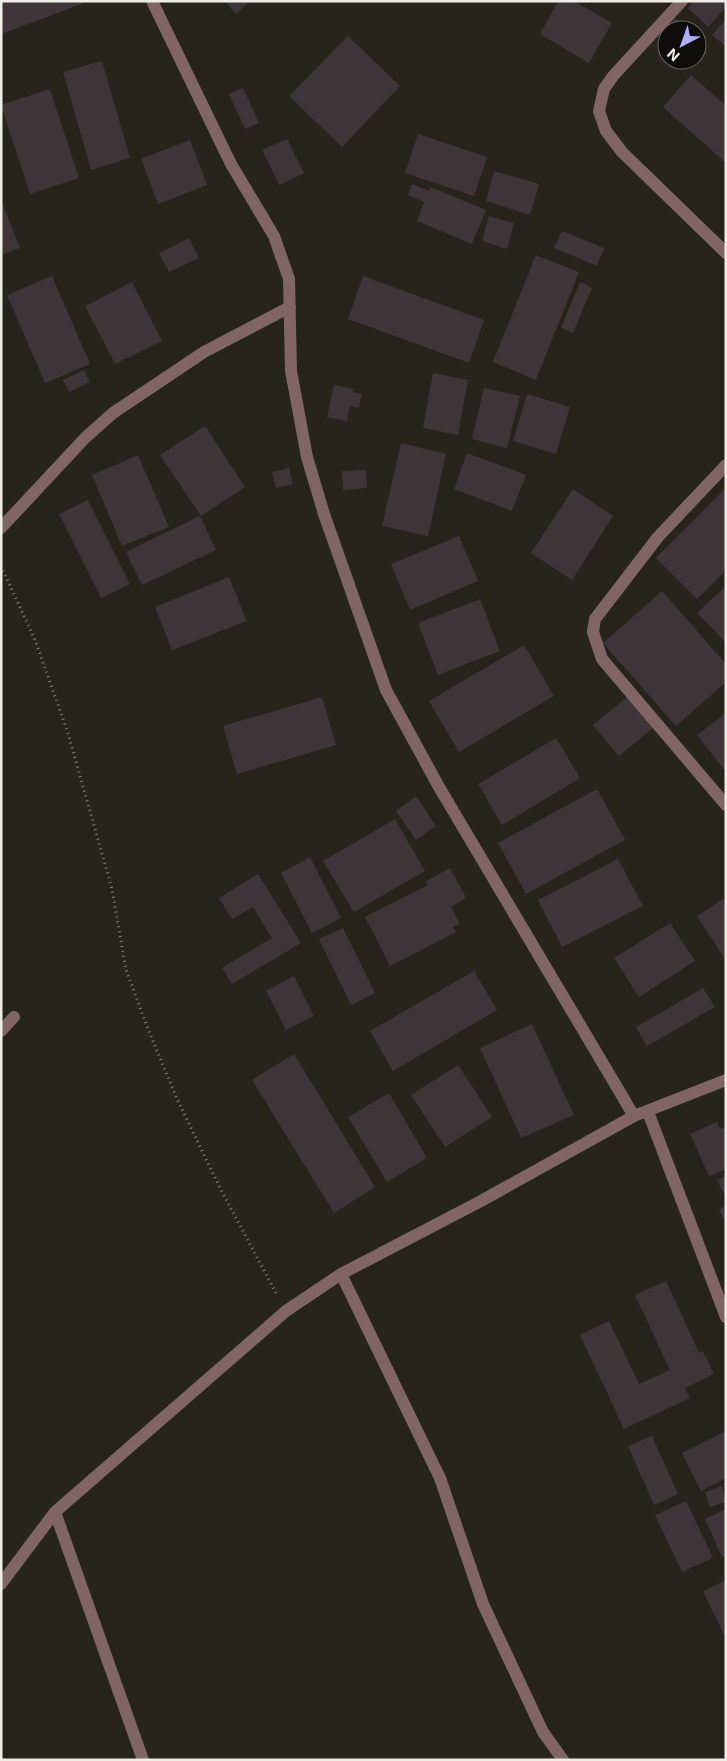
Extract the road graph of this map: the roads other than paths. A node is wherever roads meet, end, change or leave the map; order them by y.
1 (152, 1) edge
2 (682, 1) edge
3 (726, 253) edge
4 (290, 306) junction
5 (726, 465) edge
6 (1, 528) edge
7 (726, 804) edge
8 (14, 1017) dead end
9 (1, 1031) edge
10 (726, 1080) edge
11 (648, 1112) junction
12 (634, 1116) junction
13 (341, 1274) junction
14 (726, 1317) edge
15 (56, 1512) junction
16 (1, 1584) edge
17 (142, 1760) edge
18 (563, 1760) edge

1 - 4 street
2 - 3 street
4 - 6 street
4 - 12 street
5 - 7 street
8 - 9 street
10 - 11 street
11 - 12 street
11 - 14 street
12 - 13 street
13 - 15 street
13 - 18 street
15 - 16 street
15 - 17 street

